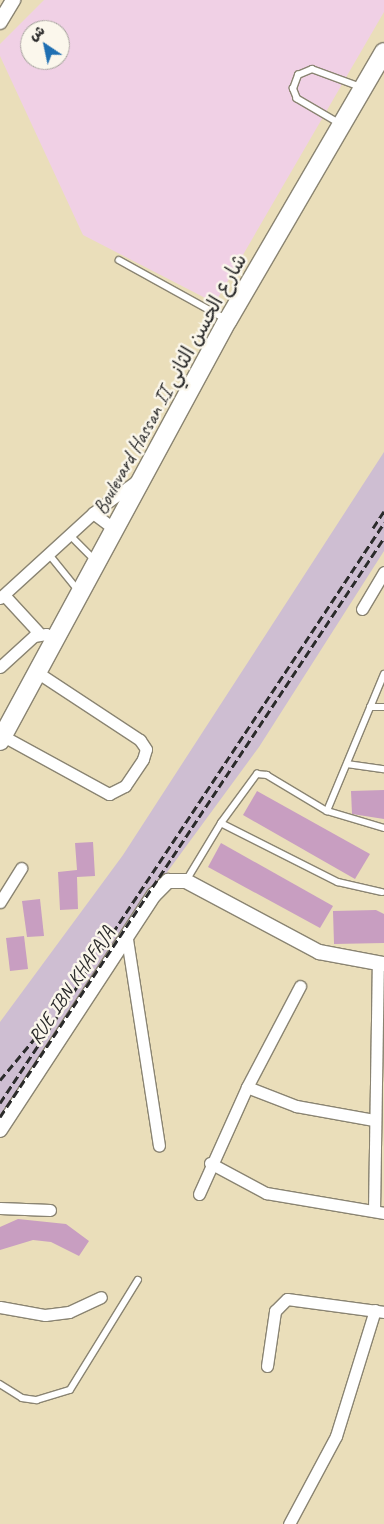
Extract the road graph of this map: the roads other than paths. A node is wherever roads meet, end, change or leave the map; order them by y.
1 (12, 0) edge
2 (0, 22) edge
3 (384, 52) edge
4 (363, 88) junction
5 (341, 124) junction
6 (119, 260) dead end
7 (228, 320) junction
8 (142, 477) junction
9 (93, 513) junction
10 (114, 530) junction
11 (70, 535) junction
12 (49, 554) junction
13 (96, 561) junction
14 (384, 572) edge
15 (80, 592) junction
16 (2, 596) edge
17 (362, 609) dead end
18 (47, 636) junction
19 (0, 667) edge
20 (37, 672) junction
21 (384, 674) edge
22 (370, 707) junction
23 (384, 707) edge
24 (2, 738) edge
25 (347, 764) junction
26 (384, 769) edge
27 (327, 811) junction
28 (221, 823) junction
29 (384, 828) edge
30 (21, 868) dead end
31 (186, 881) junction
32 (382, 892) dead end
33 (0, 902) edge
34 (127, 939) junction
35 (381, 964) edge
36 (300, 986) dead end
37 (247, 1087) junction
38 (374, 1120) junction
39 (0, 1130) edge
40 (159, 1146) dead end
41 (210, 1163) junction
42 (199, 1194) dead end
43 (0, 1208) edge
44 (50, 1210) dead end
45 (379, 1212) edge
46 (138, 1280) dead end
47 (101, 1297) dead end
48 (0, 1307) edge
49 (380, 1311) edge
50 (267, 1366) dead end
51 (0, 1384) edge
52 (289, 1524) edge

1 - 2 street
3 - 4 main road, Boulevard Hassan II شارع الحسن الثاني
4 - 5 main road, Boulevard Hassan II شارع الحسن الثاني
4 - 5 lane
5 - 7 main road, Boulevard Hassan II شارع الحسن الثاني
6 - 7 lane
7 - 8 main road, Boulevard Hassan II شارع الحسن الثاني
8 - 9 street
8 - 10 main road, Boulevard Hassan II شارع الحسن الثاني
9 - 10 street
9 - 11 street
10 - 13 main road, Boulevard Hassan II شارع الحسن الثاني
11 - 12 street
11 - 13 lane
12 - 15 lane
12 - 16 street
13 - 15 main road, Boulevard Hassan II شارع الحسن الثاني
14 - 17 street
15 - 18 main road, Boulevard Hassan II شارع الحسن الثاني
16 - 18 street
18 - 19 street
18 - 20 main road, Boulevard Hassan II شارع الحسن الثاني
20 - 24 main road, Boulevard Hassan II شارع الحسن الثاني
20 - 24 street
21 - 22 lane
22 - 23 lane
22 - 25 lane
25 - 26 lane
25 - 27 lane
27 - 28 lane
27 - 29 lane
28 - 31 lane
28 - 32 lane
30 - 33 street
31 - 34 street, RUE IBN KHAFAJA
31 - 35 street
34 - 39 street, RUE IBN KHAFAJA
34 - 40 street
35 - 38 street
36 - 37 street
37 - 38 street
37 - 41 street
38 - 45 street
41 - 42 street
41 - 45 street
43 - 44 street
46 - 51 lane
47 - 48 street
49 - 50 street
49 - 52 street

